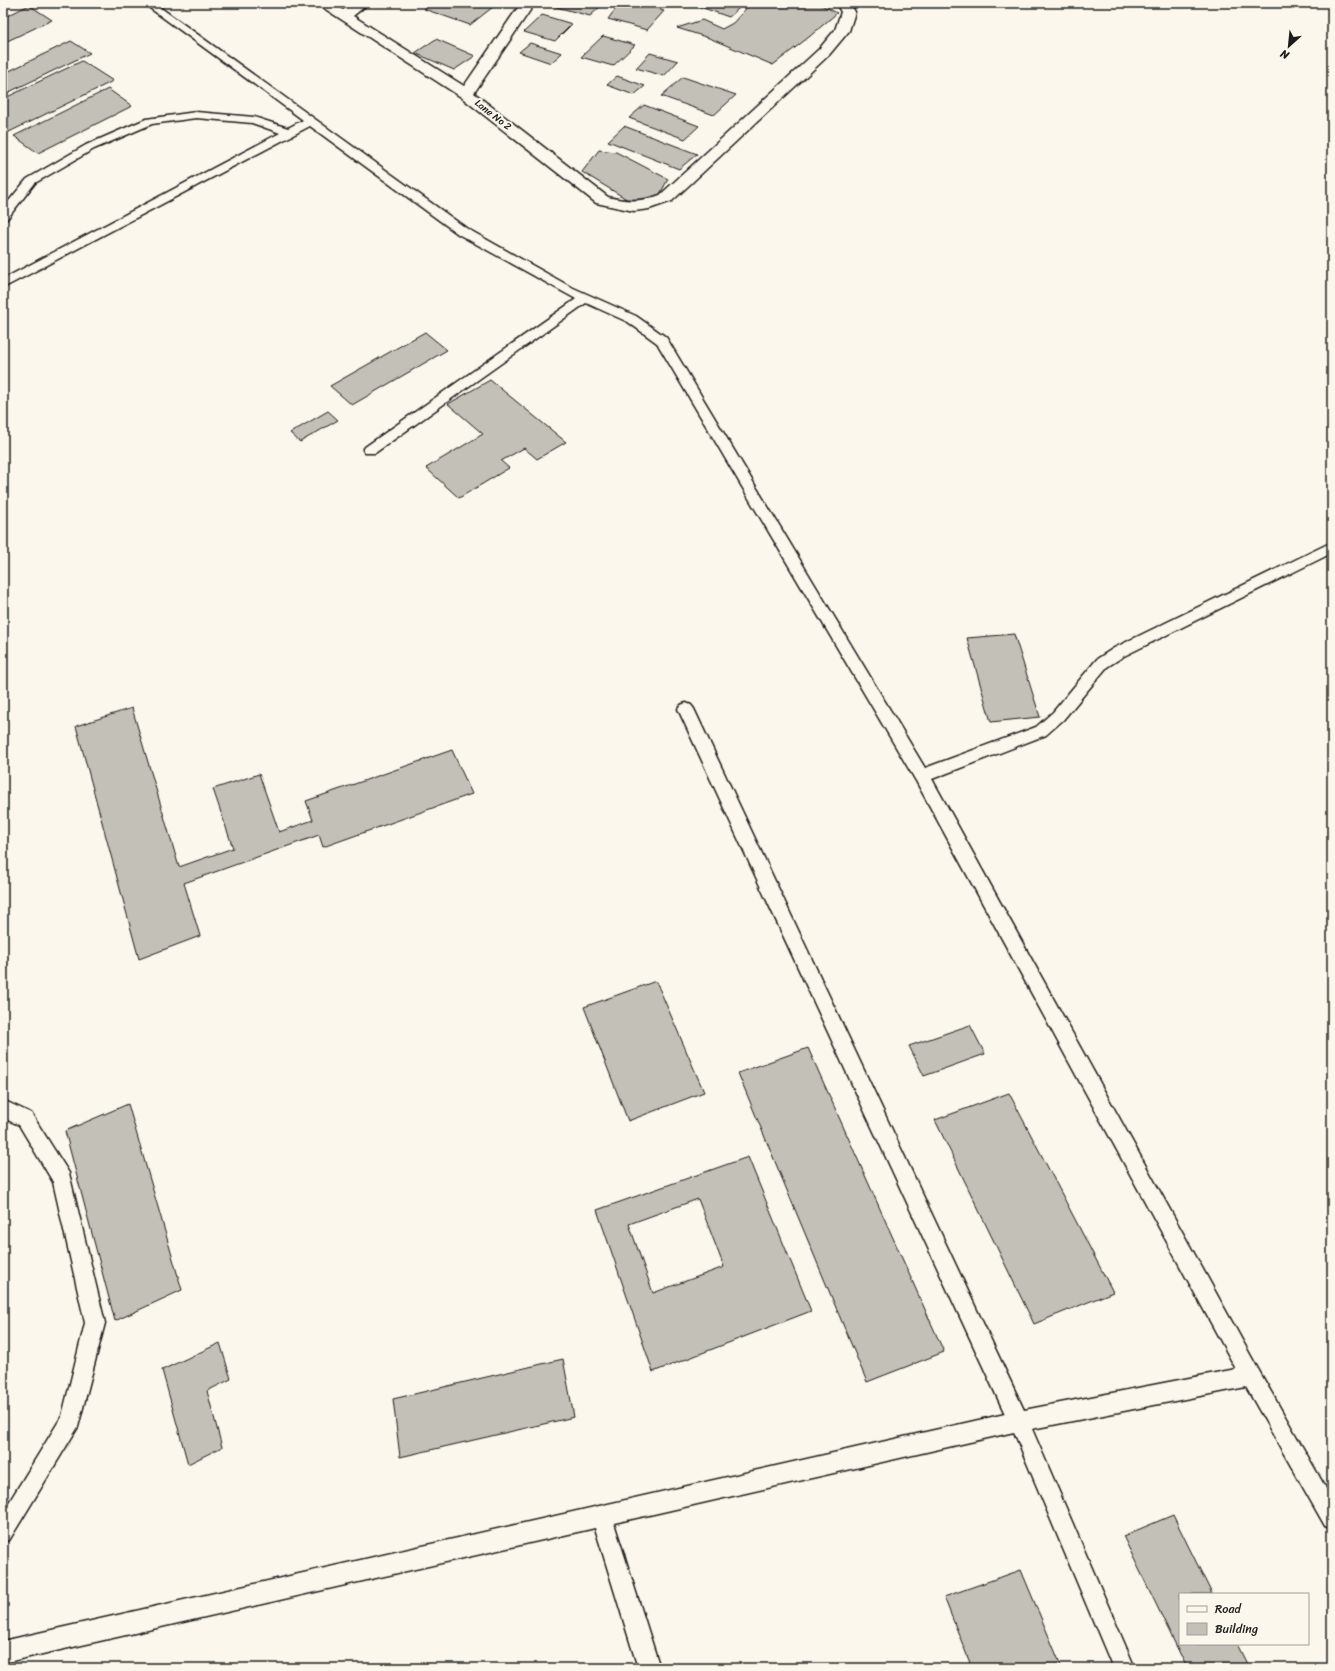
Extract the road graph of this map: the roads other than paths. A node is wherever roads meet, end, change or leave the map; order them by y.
1 (148, 3) edge
2 (323, 3) edge
3 (362, 3) edge
4 (528, 3) edge
5 (843, 3) edge
6 (344, 16) junction
7 (466, 94) junction
8 (310, 120) junction
9 (288, 132) junction
10 (3, 216) edge
11 (3, 284) edge
12 (585, 298) junction
13 (370, 450) dead end
14 (1332, 547) edge
15 (686, 709) dead end
16 (922, 776) junction
17 (3, 1109) edge
18 (1251, 1376) junction
19 (1019, 1421) junction
20 (602, 1517) junction
21 (1332, 1519) edge
22 (3, 1532) edge
23 (3, 1652) edge
24 (649, 1668) edge
25 (1124, 1668) edge

1 - 8 lane
2 - 6 street, Lane No 2
3 - 6 street
4 - 7 street
5 - 7 street, Lane No 2
6 - 7 street, Lane No 2
8 - 9 lane
8 - 12 lane
9 - 10 lane
9 - 11 lane
12 - 13 lane
12 - 16 lane
14 - 16 lane
15 - 19 lane
16 - 18 lane
17 - 22 lane
18 - 19 lane
18 - 21 lane
19 - 20 lane
19 - 25 lane
20 - 23 lane
20 - 24 lane

